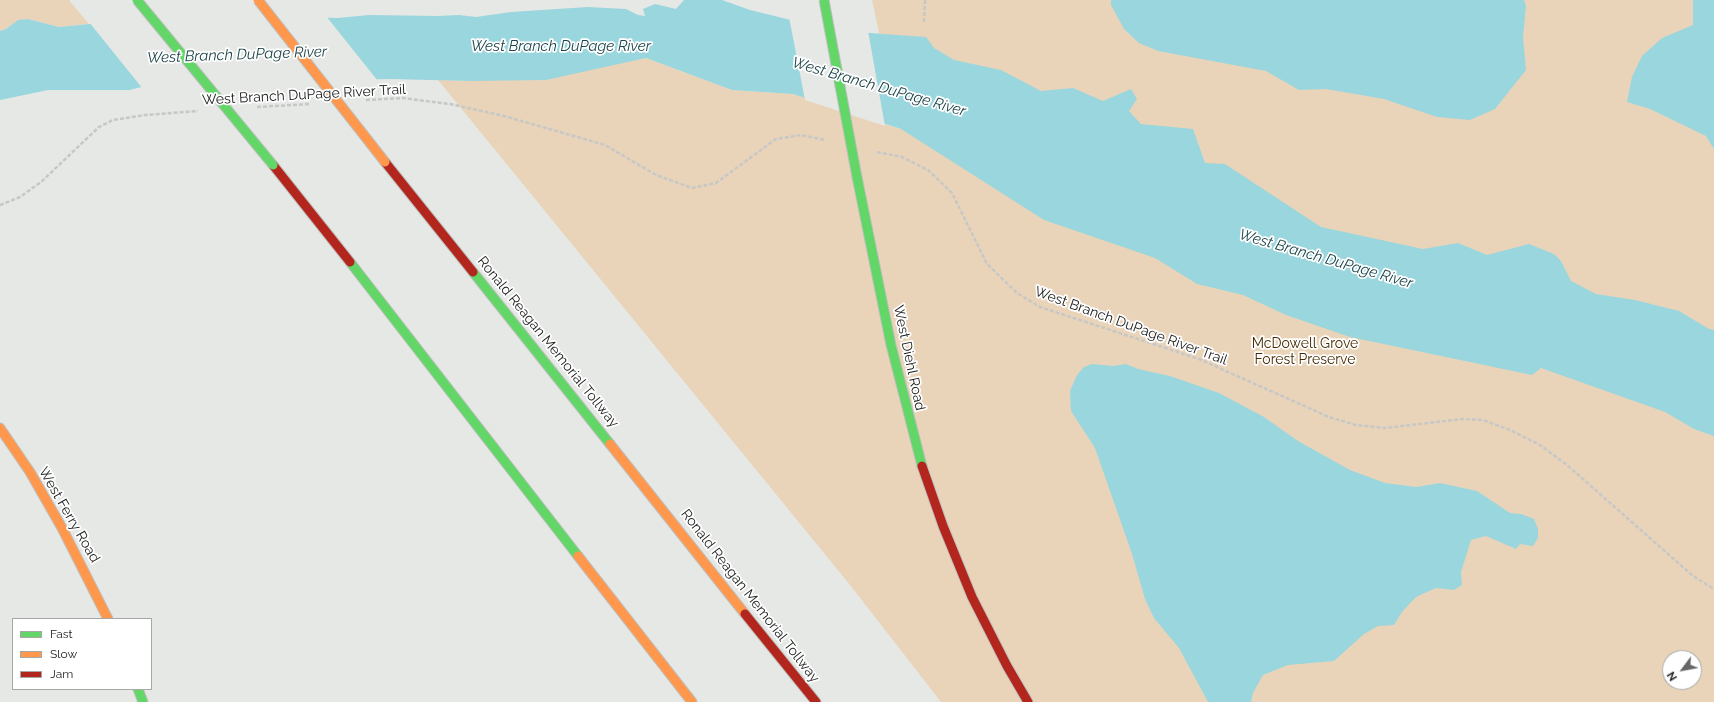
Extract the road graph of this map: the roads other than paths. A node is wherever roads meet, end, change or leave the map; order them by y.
1 (137, 0) edge
2 (258, 0) edge
3 (824, 0) edge
4 (0, 428) edge
5 (107, 618) edge
6 (138, 690) edge
7 (143, 702) edge
8 (692, 702) edge
9 (816, 702) edge
10 (1028, 702) edge

1 - 8 main road, bridge
2 - 9 main road, Ronald Reagan Memorial Tollway, bridge
3 - 10 main road, West Diehl Road, bridge
4 - 5 main road, West Ferry Road
6 - 7 main road

